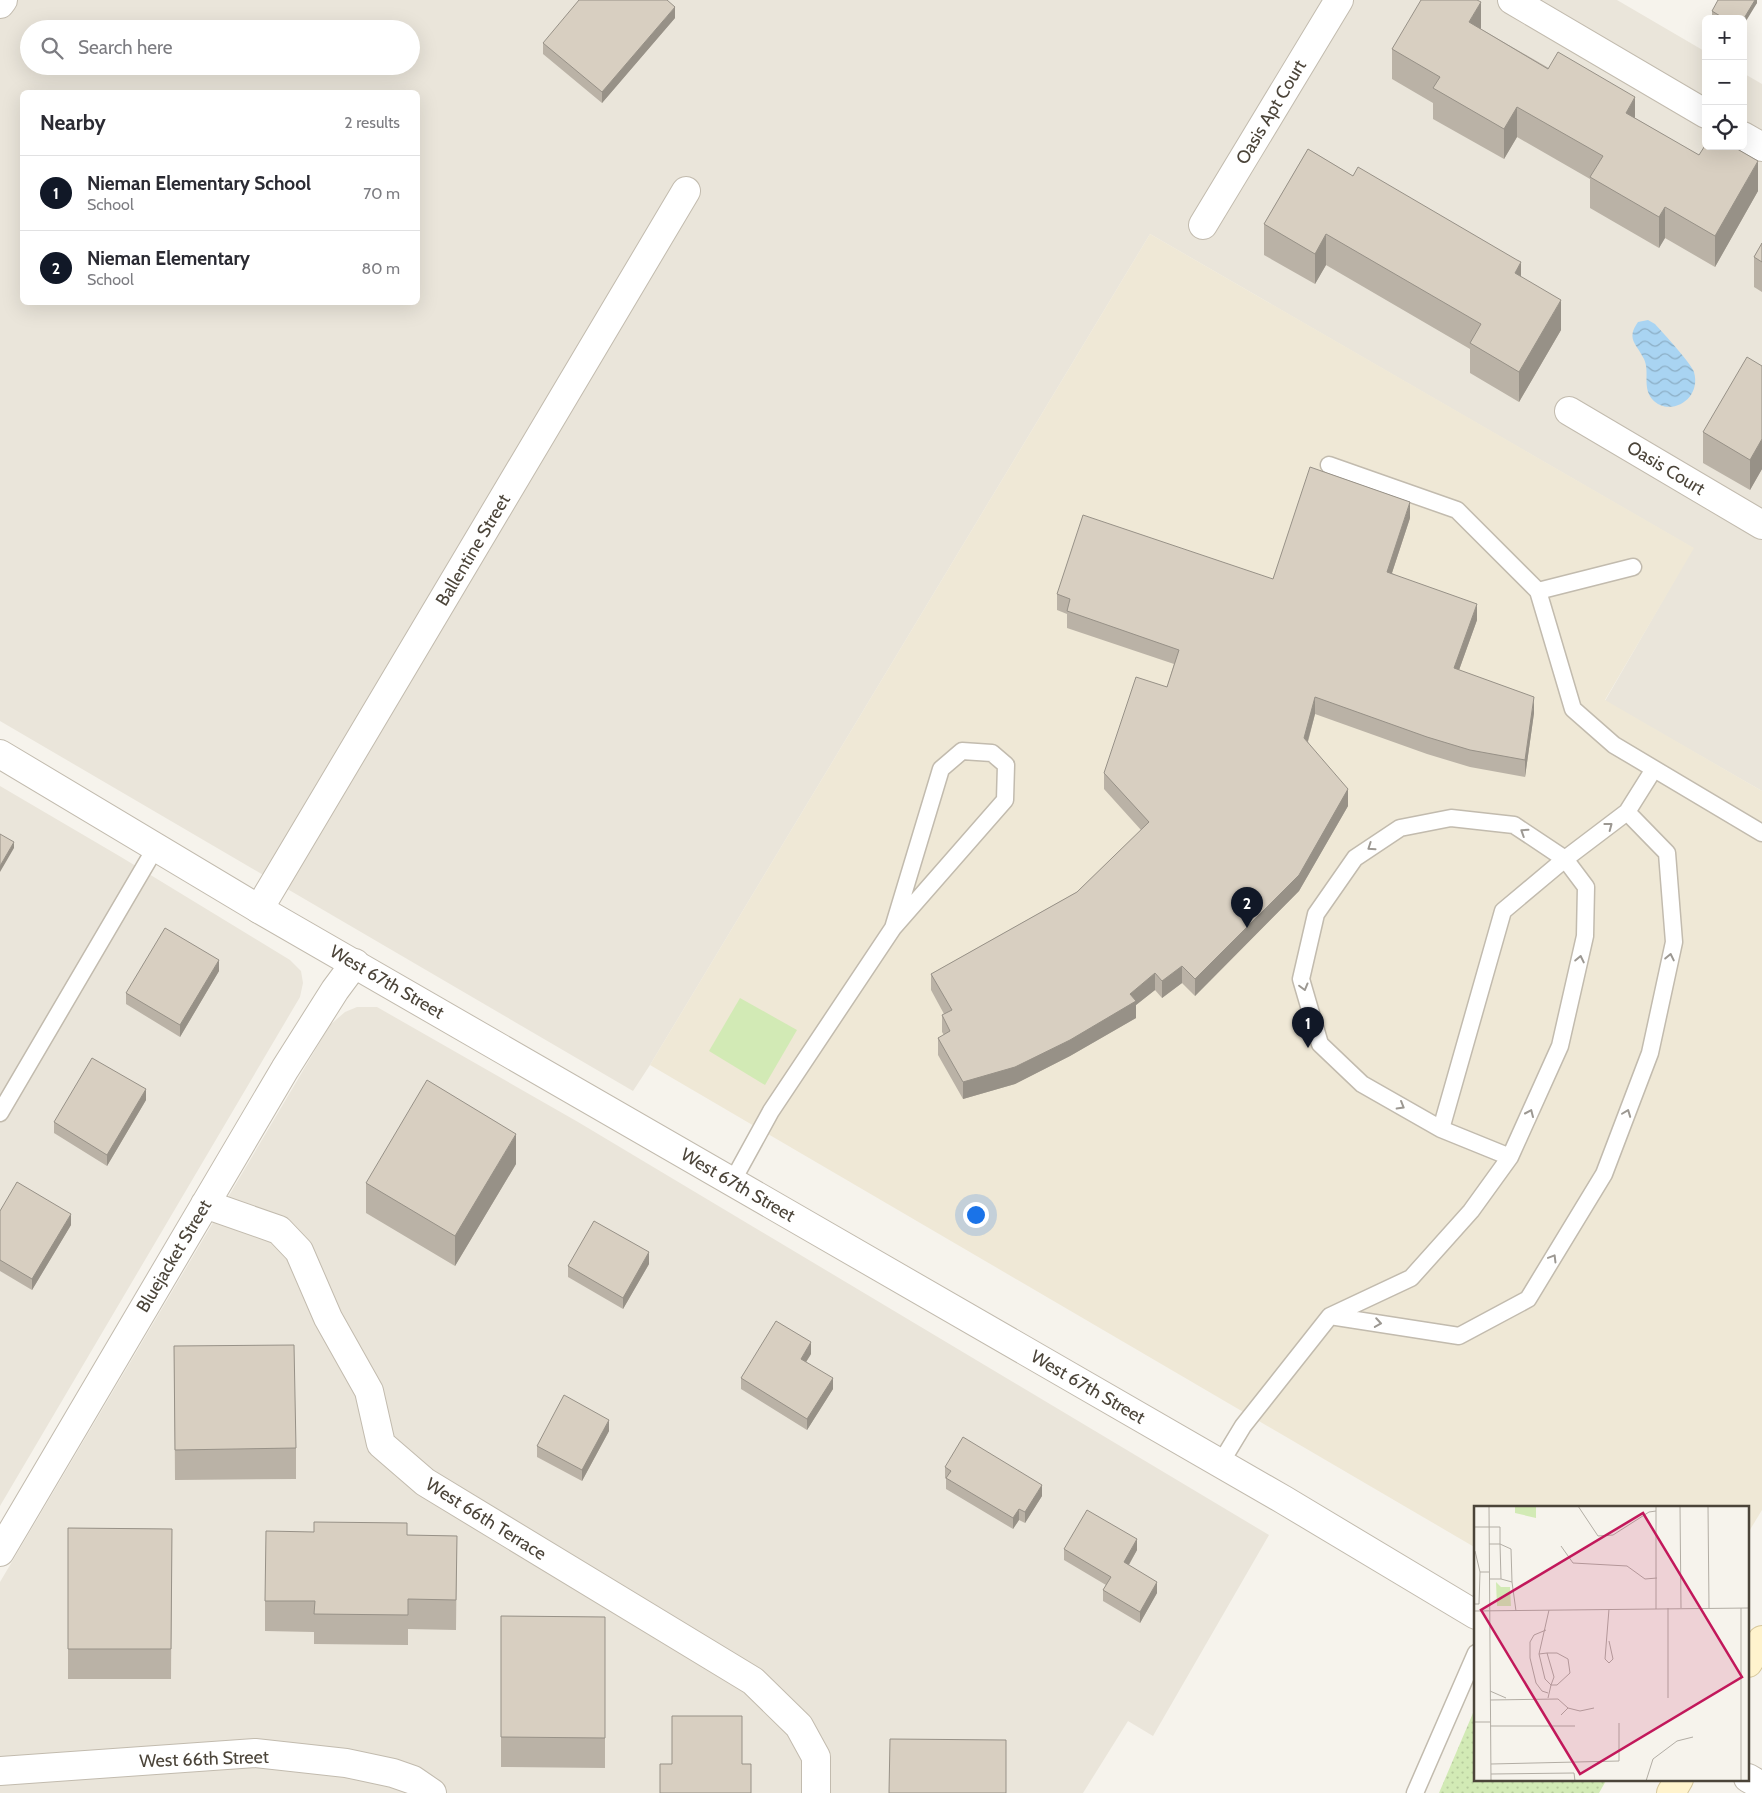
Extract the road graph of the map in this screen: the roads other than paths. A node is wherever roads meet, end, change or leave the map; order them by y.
1 (3, 0) edge
2 (1339, 0) edge
3 (1512, 0) edge
4 (0, 4) edge
5 (1702, 112) edge
6 (1747, 138) edge
7 (1762, 147) edge
8 (686, 191) dead end
9 (1203, 225) dead end
10 (1569, 411) dead end
11 (1329, 465) dead end
12 (1762, 525) edge
13 (1633, 567) dead end
14 (1538, 591) junction
15 (0, 754) edge
16 (1654, 769) junction
17 (1627, 812) junction
18 (1762, 833) edge
19 (156, 847) junction
20 (1565, 859) junction
21 (259, 909) junction
22 (893, 928) junction
23 (355, 964) junction
24 (0, 1113) edge
25 (1441, 1129) junction
26 (1510, 1157) junction
27 (732, 1182) junction
28 (205, 1204) junction
29 (1330, 1316) junction
30 (1220, 1464) junction
31 (0, 1552) edge
32 (1474, 1614) edge
33 (1762, 1640) edge
34 (1474, 1658) edge
35 (1750, 1660) edge
36 (0, 1771) edge
37 (1750, 1779) edge
38 (1678, 1780) edge
39 (1762, 1786) edge
40 (432, 1793) edge
41 (816, 1793) edge
42 (1414, 1793) edge
43 (1671, 1793) edge

1 - 4 street
2 - 9 street, Oasis Apt Court
3 - 5 street
6 - 7 street
8 - 21 street, Ballentine Street
10 - 12 street, Oasis Court
11 - 14 lane
13 - 14 lane
14 - 16 lane
15 - 19 street, West 67th Street
16 - 17 lane
16 - 18 lane
20 -> 17 lane
29 -> 17 lane
19 - 21 street, West 67th Street
19 - 24 lane
20 - 25 lane
20 -> 25 lane
26 -> 20 lane
21 - 23 street, West 67th Street
22 - 22 lane
22 - 27 lane
23 - 27 street, West 67th Street
23 - 28 street, Bluejacket Street
25 - 26 lane
26 - 29 lane
27 - 30 street, West 67th Street
28 - 31 street, Bluejacket Street
28 - 41 street, West 66th Terrace
29 - 30 lane
30 - 32 street, West 67th Street
33 - 35 main road
34 - 42 lane
36 - 40 street, West 66th Street
37 - 39 street
38 - 43 main road

